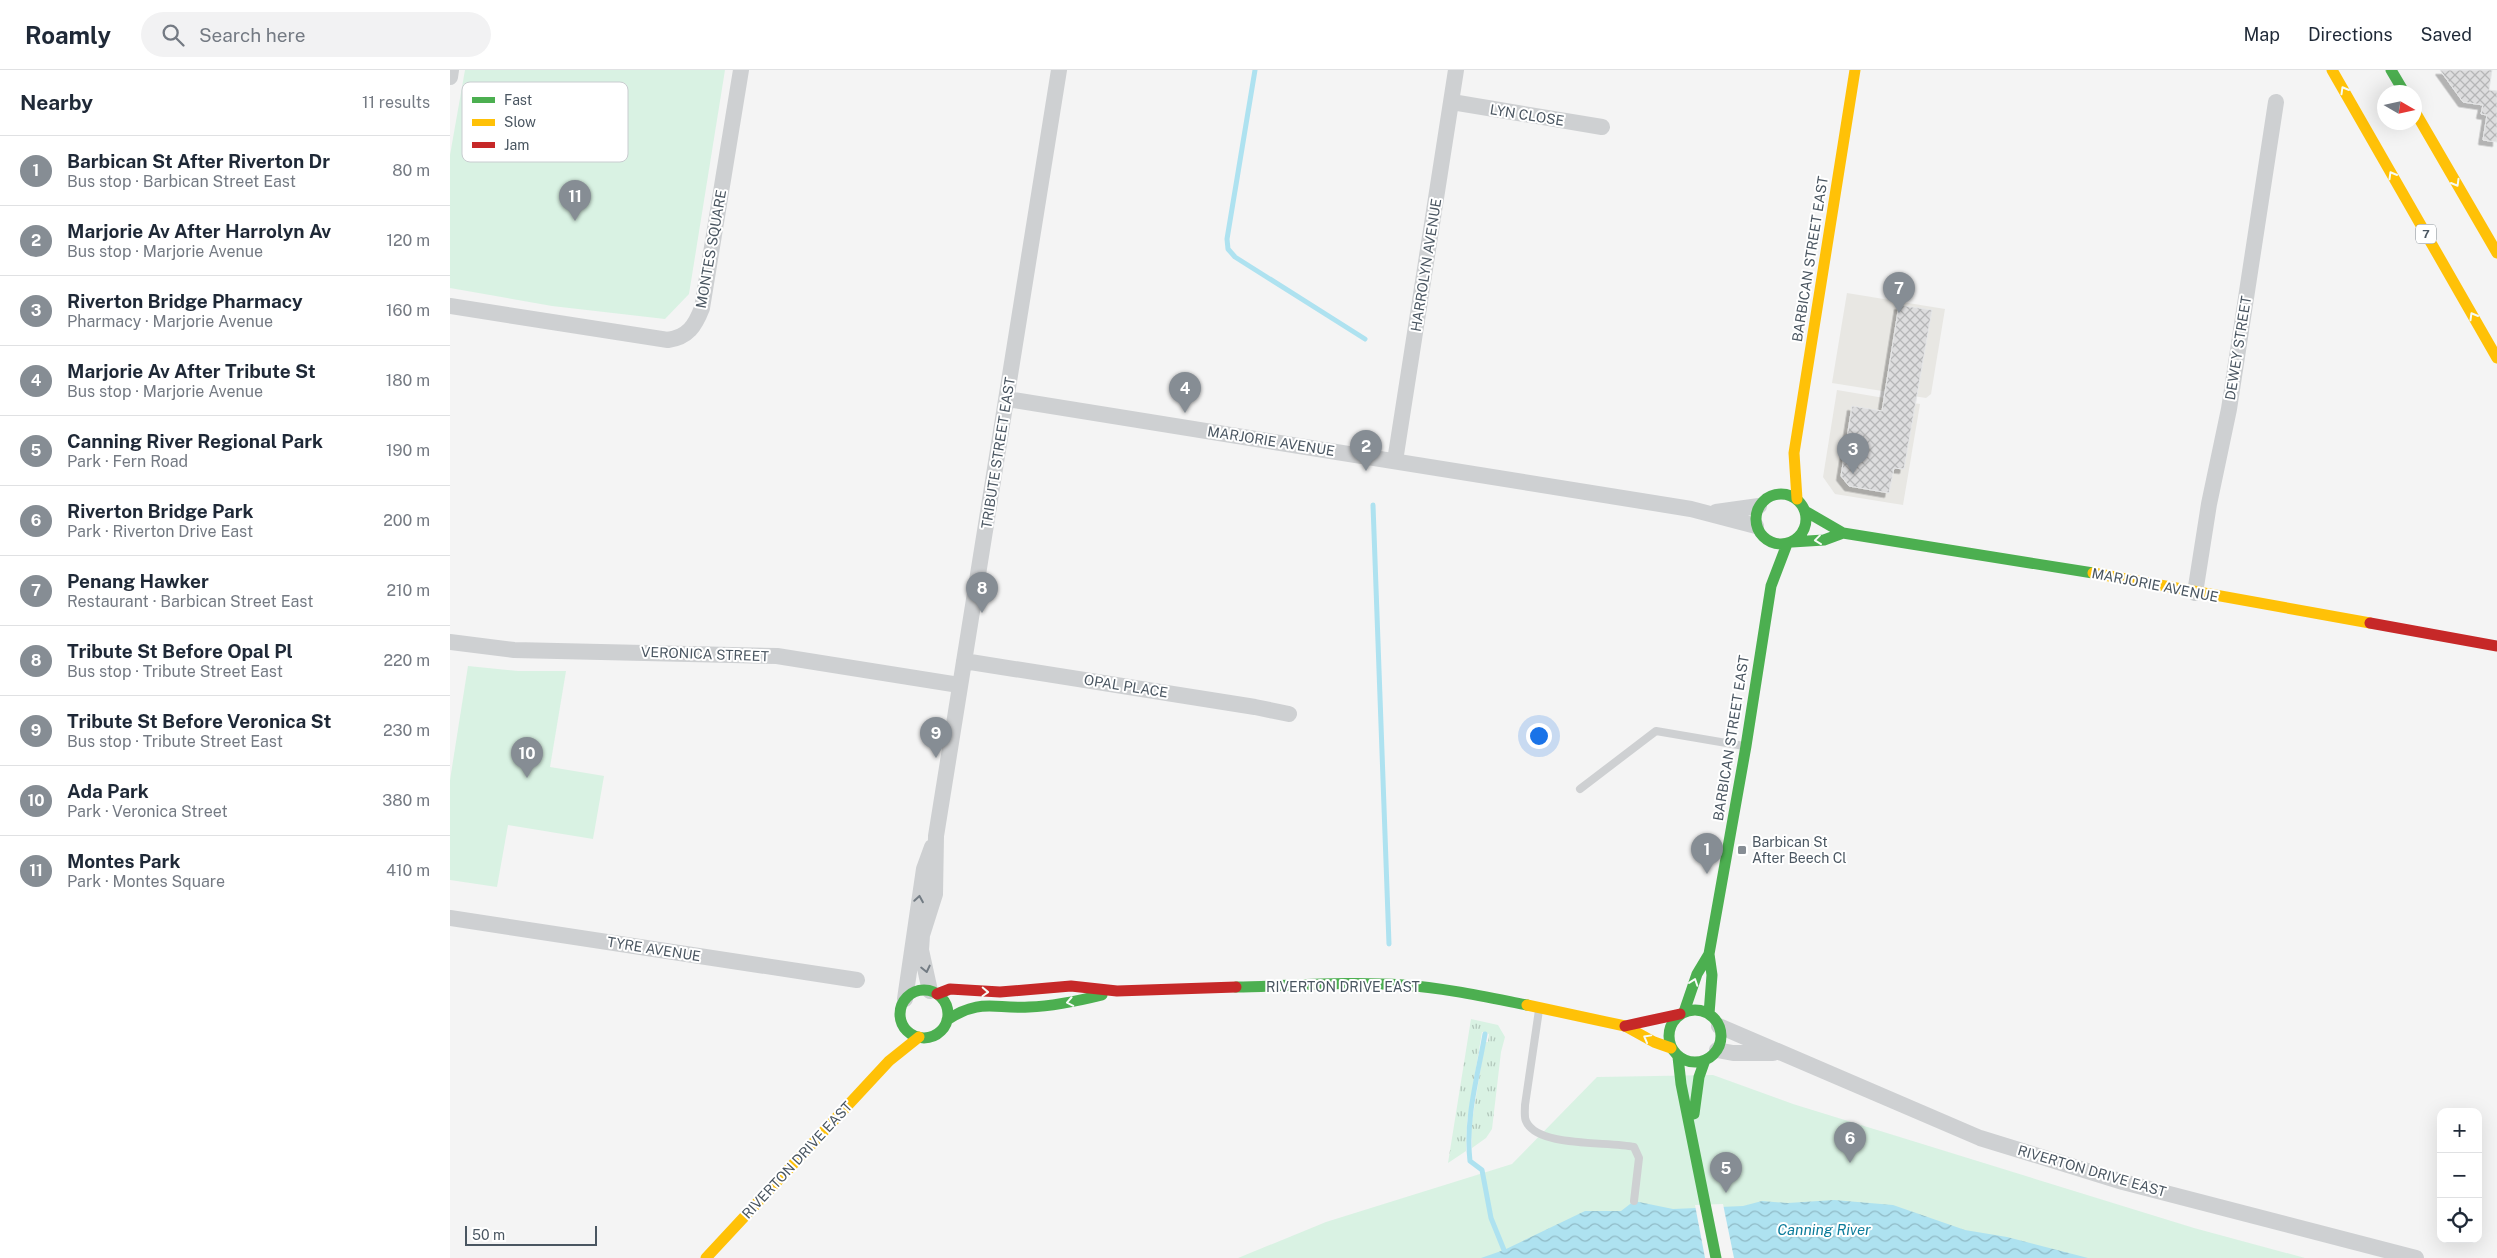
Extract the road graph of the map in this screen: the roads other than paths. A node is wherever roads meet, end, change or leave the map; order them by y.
1 (451, 70) edge
2 (741, 70) edge
3 (1059, 70) edge
4 (1456, 70) edge
5 (1855, 70) edge
6 (2332, 70) edge
7 (2391, 70) edge
8 (450, 78) edge
9 (2400, 85) edge
10 (1452, 102) junction
11 (2276, 102) dead end
12 (2422, 124) edge
13 (1602, 127) dead end
14 (2497, 253) edge
15 (450, 306) edge
16 (2497, 358) edge
17 (1007, 399) junction
18 (1794, 453) junction
19 (1394, 461) junction
20 (1772, 495) junction
21 (1797, 499) junction
22 (1759, 506) junction
23 (1805, 511) junction
24 (1712, 513) junction
25 (1760, 532) junction
26 (1844, 533) junction
27 (1790, 543) junction
28 (1771, 586) junction
29 (2195, 593) junction
30 (2497, 636) edge
31 (2466, 639) junction
32 (450, 642) edge
33 (2497, 646) edge
34 (964, 661) junction
35 (959, 684) junction
36 (1289, 714) dead end
37 (1746, 746) junction
38 (1580, 789) dead end
39 (936, 836) junction
40 (450, 918) edge
41 (1709, 954) junction
42 (858, 980) dead end
43 (1118, 991) junction
44 (934, 992) junction
45 (905, 999) junction
46 (1539, 1007) junction
47 (1682, 1013) junction
48 (947, 1020) junction
49 (1714, 1020) junction
50 (1625, 1026) junction
51 (899, 1034) junction
52 (919, 1038) junction
53 (1675, 1052) junction
54 (1780, 1053) junction
55 (1711, 1055) junction
56 (889, 1062) junction
57 (1692, 1128) junction
58 (1634, 1201) dead end
59 (706, 1258) edge
60 (1716, 1258) edge
61 (2416, 1258) edge

1 - 8 street
2 - 15 street, MONTES SQUARE
3 - 17 street, TRIBUTE STREET EAST
4 - 10 street, HARROLYN AVENUE
5 - 18 main road, BARBICAN STREET EAST
16 -> 6 main road, 7
7 - 9 main road
10 - 13 street, LYN CLOSE
10 - 19 street, HARROLYN AVENUE
11 - 29 street, DEWEY STREET
12 -> 14 main road
17 - 19 street, MARJORIE AVENUE
17 - 34 street, TRIBUTE STREET EAST
18 - 20 main road, BARBICAN STREET EAST
18 - 21 main road, BARBICAN STREET EAST
19 - 24 street, MARJORIE AVENUE
20 - 21 main road
20 - 22 main road
21 - 23 main road, MARJORIE AVENUE
22 - 24 street, MARJORIE AVENUE
22 - 25 main road
23 - 26 main road, MARJORIE AVENUE
23 - 27 main road
24 - 25 street, MARJORIE AVENUE
25 - 27 main road, MARJORIE AVENUE
25 - 28 main road, BARBICAN STREET EAST
26 -> 27 main road, MARJORIE AVENUE
26 - 29 main road, MARJORIE AVENUE
27 - 28 main road, BARBICAN STREET EAST
28 - 37 main road, BARBICAN STREET EAST
29 - 31 main road, MARJORIE AVENUE
30 - 31 main road, MARJORIE AVENUE
31 - 33 main road, MARJORIE AVENUE
32 - 35 street, VERONICA STREET
34 - 35 street, TRIBUTE STREET EAST
34 - 36 street, OPAL PLACE
35 - 39 street, TRIBUTE STREET EAST
37 - 38 lane
37 - 41 main road, BARBICAN STREET EAST
39 -> 44 street, TRIBUTE STREET EAST
45 -> 39 street, TRIBUTE STREET EAST
40 - 42 street, TYRE AVENUE
47 -> 41 main road, BARBICAN STREET EAST
41 - 49 main road, BARBICAN STREET EAST
44 -> 43 main road, RIVERTON DRIVE EAST
43 - 46 main road, RIVERTON DRIVE EAST
43 -> 48 main road, RIVERTON DRIVE EAST
44 - 45 main road, RIVERTON DRIVE EAST
44 - 48 main road
45 - 51 main road, RIVERTON DRIVE EAST
46 - 50 main road, RIVERTON DRIVE EAST
46 - 58 lane
47 - 49 main road, RIVERTON DRIVE EAST
47 - 50 main road, RIVERTON DRIVE EAST
47 - 53 main road
48 - 52 main road, RIVERTON DRIVE EAST
49 - 54 street, RIVERTON DRIVE EAST
49 - 55 main road
53 -> 50 main road, RIVERTON DRIVE EAST
51 - 52 main road
51 - 56 main road, RIVERTON DRIVE EAST
52 - 56 main road, RIVERTON DRIVE EAST
53 - 55 main road, RIVERTON DRIVE EAST
53 - 57 main road
54 - 55 street, RIVERTON DRIVE EAST
54 - 61 street, RIVERTON DRIVE EAST
55 - 57 main road
56 - 59 main road, RIVERTON DRIVE EAST
57 - 60 main road

